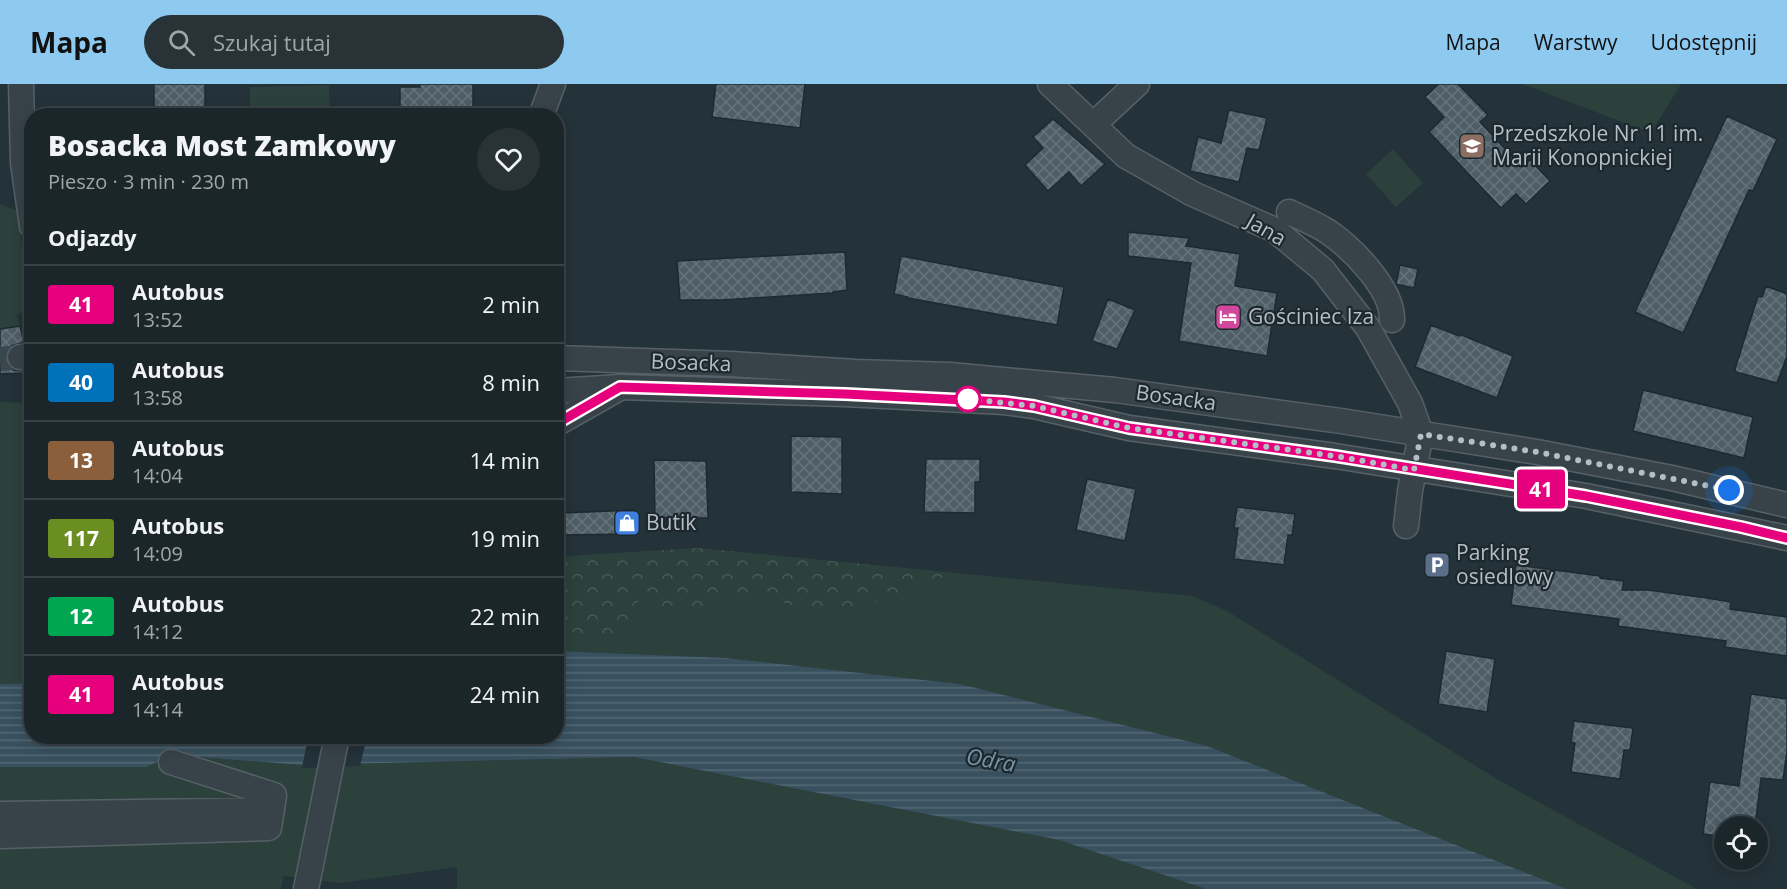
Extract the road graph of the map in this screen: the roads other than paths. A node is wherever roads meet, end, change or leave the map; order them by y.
1 (21, 84) edge
2 (553, 84) edge
3 (1050, 84) edge
4 (1137, 84) edge
5 (544, 108) edge
6 (1094, 124) junction
7 (24, 171) edge
8 (1289, 212) dead end
9 (1392, 320) dead end
10 (564, 358) edge
11 (620, 387) junction
12 (564, 390) edge
13 (564, 419) edge
14 (1421, 434) junction
15 (1414, 470) junction
16 (1787, 505) edge
17 (1406, 526) dead end
18 (1787, 538) edge
19 (336, 744) edge
20 (171, 762) dead end
21 (272, 810) junction
22 (0, 814) edge
23 (0, 836) edge
24 (307, 881) edge

1 - 7 street
2 - 5 street
3 - 6 street, Jana
4 - 6 street
6 - 14 street, Jana
8 - 9 street
10 - 14 street, Bosacka
11 - 12 street, Bosacka
11 - 13 street
11 - 15 street, Bosacka
14 - 15 street
14 - 16 street, Bosacka
15 - 17 street
15 - 18 street, Bosacka
19 - 24 street
20 - 21 street
21 - 22 street
21 - 23 street

